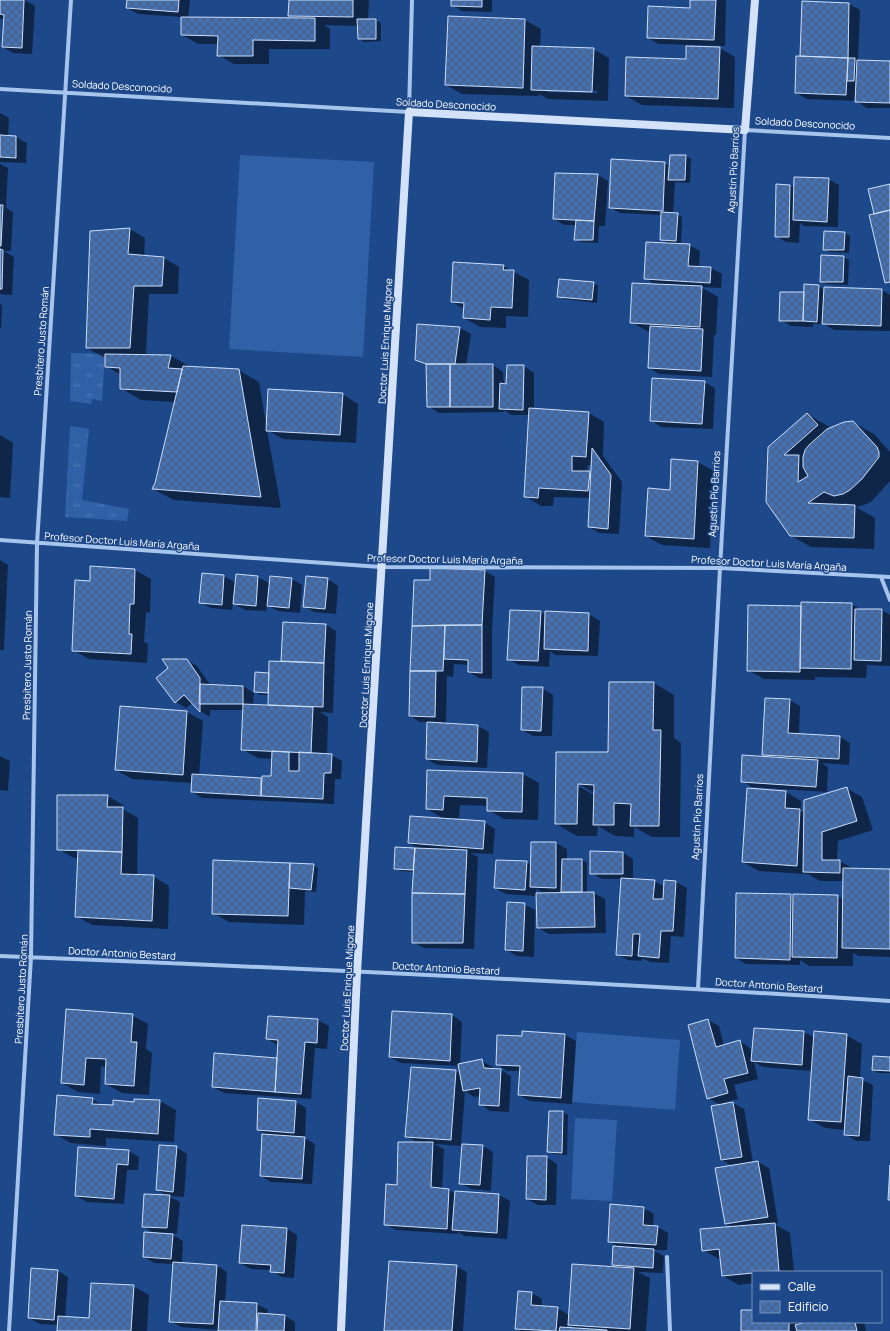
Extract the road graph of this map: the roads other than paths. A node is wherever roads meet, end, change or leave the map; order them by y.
1 (71, 0) edge
2 (412, 0) edge
3 (755, 0) edge
4 (0, 89) edge
5 (65, 92) junction
6 (408, 112) junction
7 (745, 130) junction
8 (890, 138) edge
9 (0, 540) edge
10 (37, 544) junction
11 (382, 567) junction
12 (720, 568) junction
13 (881, 577) junction
14 (890, 577) edge
15 (890, 600) edge
16 (0, 956) edge
17 (31, 957) junction
18 (357, 972) junction
19 (698, 989) junction
20 (890, 1001) edge
21 (667, 1257) dead end
22 (9, 1331) edge
23 (341, 1331) edge
24 (670, 1331) edge

1 - 5 street, Presbítero Justo Román
2 - 6 street, Doctor Luis Enrique Migone
3 - 7 street, Agustín Pío Barrios
4 - 5 street, Soldado Desconocido
5 - 6 street, Soldado Desconocido
5 - 10 street, Presbítero Justo Román
6 - 7 street, Soldado Desconocido
6 - 11 street, Doctor Luis Enrique Migone
7 - 8 street, Soldado Desconocido
7 - 12 street, Agustín Pío Barrios
9 - 10 street, Profesor Doctor Luis María Argaña
10 - 11 street, Profesor Doctor Luis María Argaña
10 - 17 street, Presbítero Justo Román
11 - 12 street, Profesor Doctor Luis María Argaña
11 - 18 street, Doctor Luis Enrique Migone
12 - 13 street, Profesor Doctor Luis María Argaña
12 - 19 street, Agustín Pío Barrios
13 - 14 street, Profesor Doctor Luis María Argaña
13 - 15 street
16 - 17 street, Doctor Antonio Bestard
17 - 18 street, Doctor Antonio Bestard
17 - 22 street, Presbítero Justo Román
18 - 19 street, Doctor Antonio Bestard
18 - 23 street, Doctor Luis Enrique Migone
19 - 20 street, Doctor Antonio Bestard
21 - 24 street

